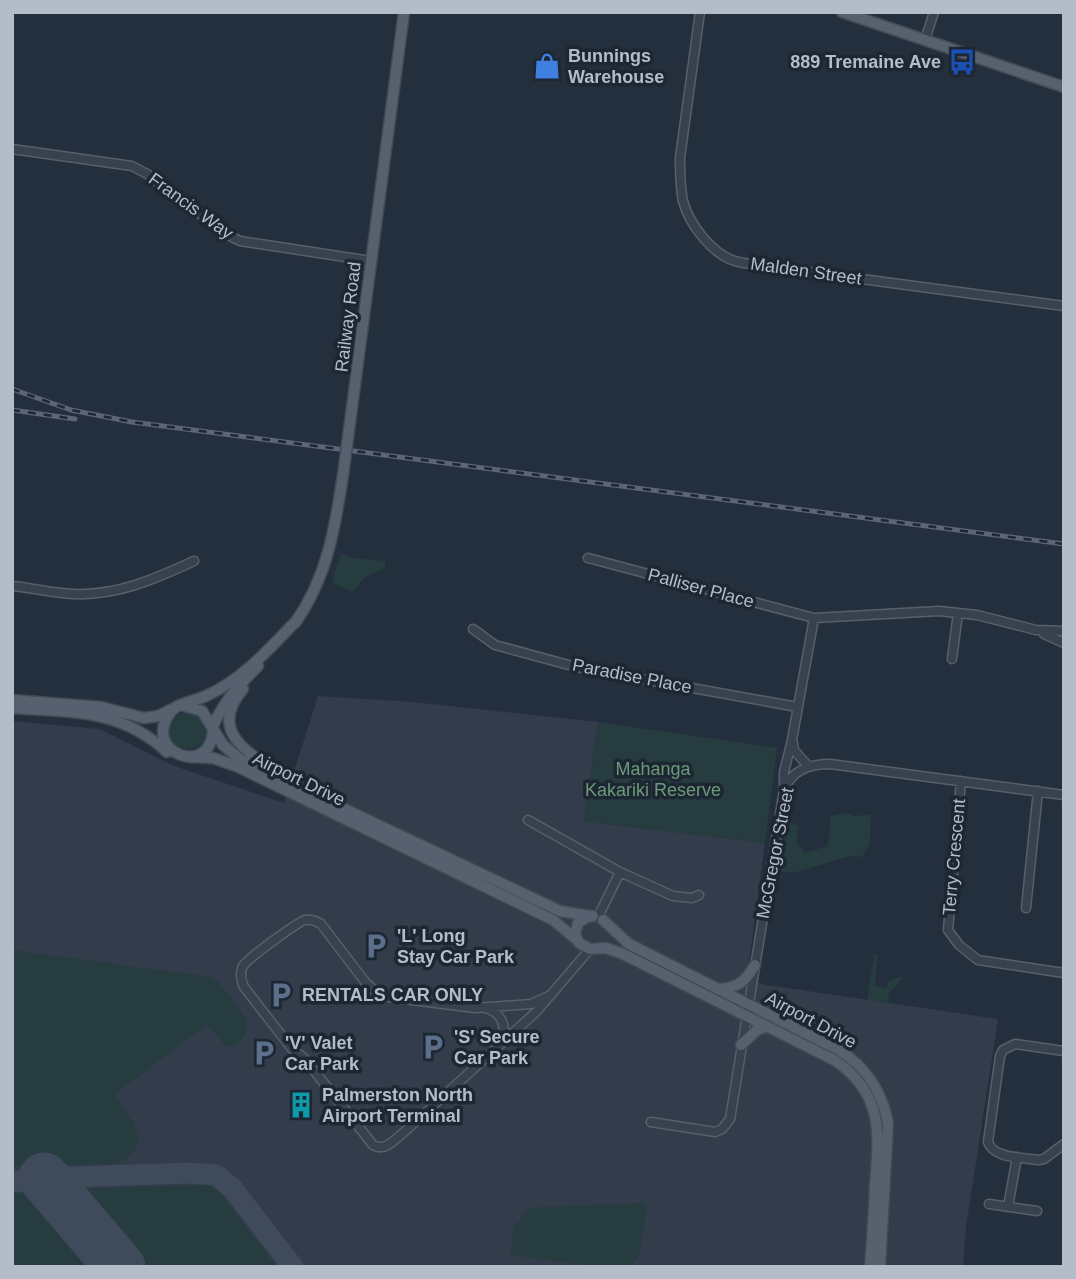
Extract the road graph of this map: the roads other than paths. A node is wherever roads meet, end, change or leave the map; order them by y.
1 (404, 12) edge
2 (700, 12) edge
3 (842, 12) edge
4 (934, 12) edge
5 (925, 40) junction
6 (1064, 87) edge
7 (12, 149) edge
8 (371, 261) junction
9 (1064, 306) edge
10 (588, 558) dead end
11 (194, 561) dead end
12 (12, 586) edge
13 (958, 612) junction
14 (814, 618) junction
15 (298, 619) junction
16 (473, 629) dead end
17 (1037, 630) junction
18 (1064, 631) edge
19 (1064, 643) edge
20 (279, 645) junction
21 (952, 659) dead end
22 (13, 706) edge
23 (178, 706) junction
24 (797, 707) junction
25 (213, 728) junction
26 (792, 740) junction
27 (186, 757) junction
28 (808, 766) junction
29 (961, 781) junction
30 (784, 790) junction
31 (1038, 791) junction
32 (1064, 795) edge
33 (323, 797) junction
34 (527, 820) dead end
35 (620, 872) junction
36 (699, 895) dead end
37 (1026, 908) dead end
38 (598, 918) junction
39 (578, 941) junction
40 (592, 949) junction
41 (755, 965) junction
42 (573, 966) junction
43 (1064, 973) edge
44 (718, 989) junction
45 (551, 995) junction
46 (750, 1005) junction
47 (475, 1008) junction
48 (746, 1018) junction
49 (765, 1027) junction
50 (501, 1042) junction
51 (741, 1045) junction
52 (1064, 1051) edge
53 (651, 1122) dead end
54 (1064, 1144) edge
55 (1017, 1157) junction
56 (989, 1204) dead end
57 (1008, 1207) junction
58 (1037, 1212) dead end
59 (870, 1267) edge
60 (880, 1267) edge

1 - 8 main road, Railway Road
2 - 9 street, Malden Street
3 - 5 main road
4 - 5 street
5 - 6 main road
7 - 8 street, Francis Way
8 - 15 main road, Railway Road, bridge
10 - 14 street, Palliser Place
11 - 12 street
13 - 14 street, Palliser Place
13 - 17 street, Palliser Place
13 - 21 street
14 - 24 street
15 - 20 main road, Railway Road
15 - 23 main road, Railway Road
16 - 24 street, Paradise Place
17 - 18 street
17 - 19 street
20 - 25 main road, Railway Road
20 - 33 main road
22 - 23 main road, Railway Road
22 - 27 main road, Railway Road
23 - 25 main road
23 - 27 main road
24 - 26 street
25 - 27 main road
25 - 33 main road, Airport Drive
26 - 28 street
26 - 30 street
27 - 39 main road, Airport Drive
28 - 29 street, McGregor Street
28 - 30 street, McGregor Street
29 - 31 street, McGregor Street
29 - 43 street, Terry Crescent
30 - 41 street, McGregor Street
31 - 32 street, McGregor Street
31 - 37 street
33 - 38 main road, Airport Drive
34 - 35 street
35 - 36 street
35 - 38 street
38 - 39 main road
38 - 40 main road
38 - 44 main road, Airport Drive
39 - 40 main road
39 - 42 street
40 - 42 street
40 - 48 main road, Airport Drive
41 - 44 main road
41 - 46 street, McGregor Street
42 - 45 street
44 - 46 main road, Airport Drive
45 - 47 street
45 - 50 street
46 - 48 street, McGregor Street
46 - 60 main road, Airport Drive
47 - 50 street
47 - 50 street
48 - 49 main road, Airport Drive
48 - 51 street, McGregor Street
49 - 51 main road
49 - 59 main road, Airport Drive
51 - 53 street, McGregor Street
52 - 55 street
54 - 55 street
55 - 57 street
56 - 57 street
57 - 58 street

